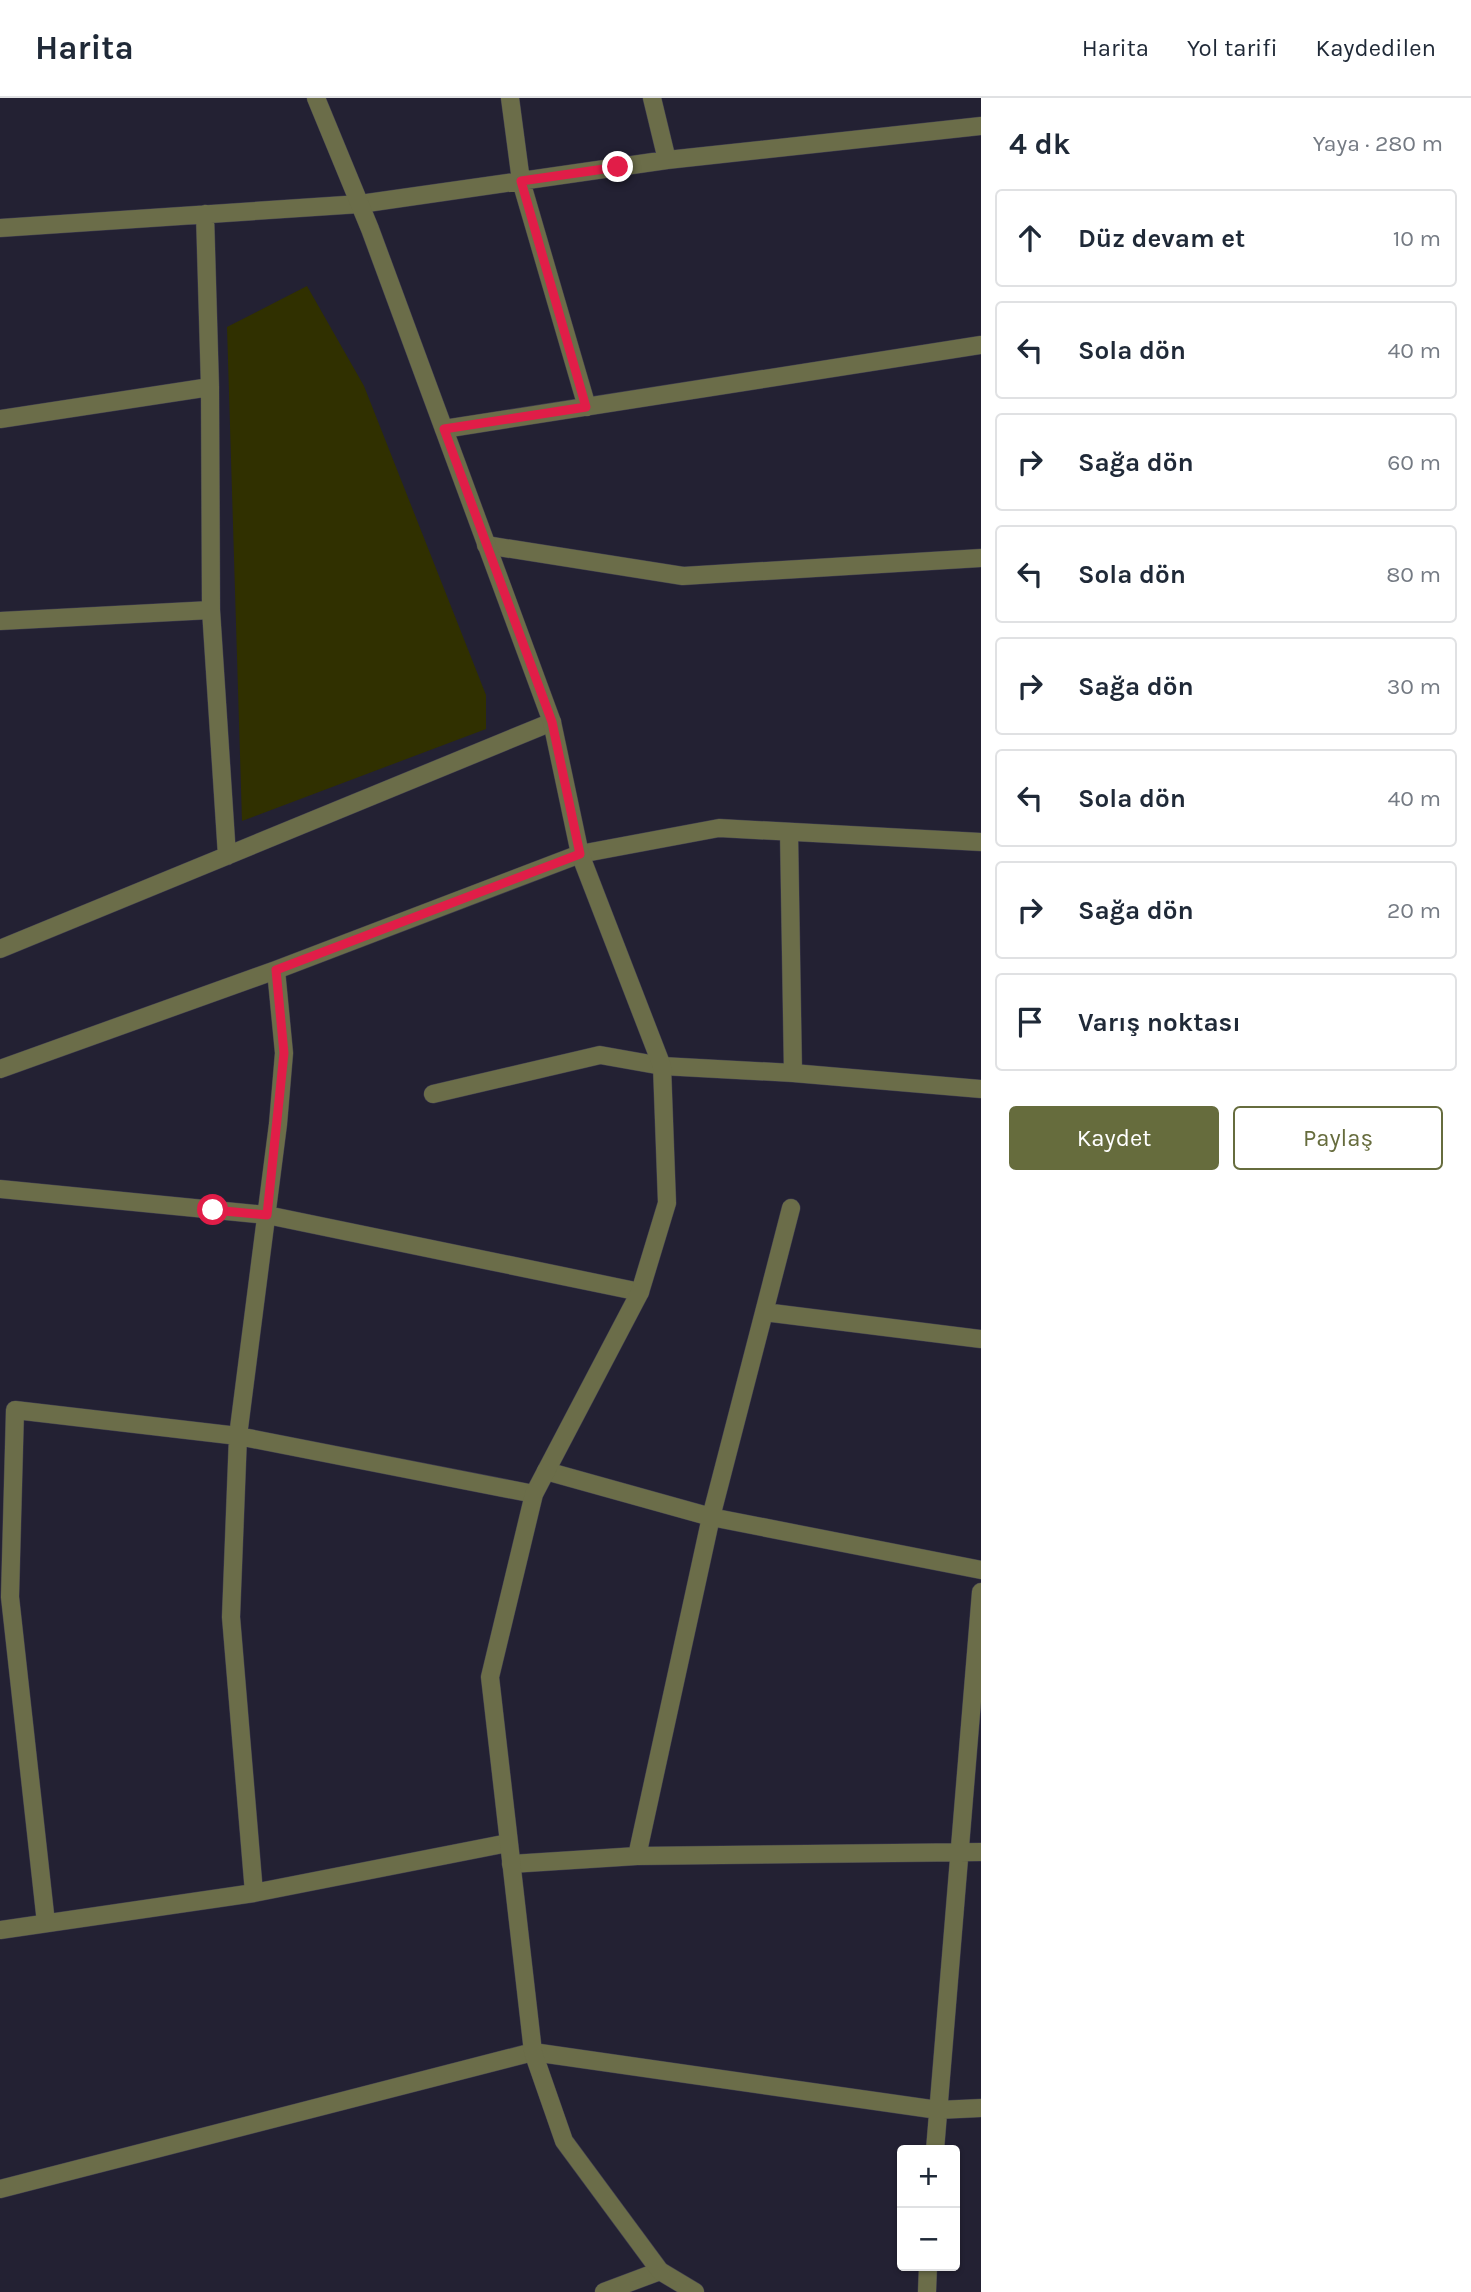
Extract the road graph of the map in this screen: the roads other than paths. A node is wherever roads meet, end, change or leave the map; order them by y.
1 (316, 98) edge
2 (510, 98) edge
3 (652, 98) edge
4 (981, 126) edge
5 (667, 160) junction
6 (521, 181) junction
7 (360, 204) junction
8 (205, 214) junction
9 (0, 228) edge
10 (981, 345) edge
11 (210, 387) junction
12 (586, 407) junction
13 (0, 419) edge
14 (444, 429) junction
15 (486, 545) junction
16 (981, 558) edge
17 (211, 610) junction
18 (0, 621) edge
19 (552, 722) junction
20 (789, 832) junction
21 (981, 842) edge
22 (580, 854) junction
23 (227, 856) junction
24 (0, 950) edge
25 (276, 970) junction
26 (662, 1066) junction
27 (0, 1069) edge
28 (793, 1073) junction
29 (981, 1089) edge
30 (433, 1094) dead end
31 (0, 1189) edge
32 (792, 1208) dead end
33 (267, 1215) junction
34 (640, 1292) junction
35 (764, 1312) junction
36 (981, 1339) edge
37 (238, 1436) junction
38 (545, 1471) junction
39 (534, 1494) junction
40 (711, 1517) junction
41 (981, 1570) edge
42 (981, 1592) edge
43 (508, 1843) junction
44 (981, 1852) edge
45 (960, 1853) junction
46 (637, 1856) junction
47 (511, 1864) junction
48 (254, 1892) junction
49 (46, 1923) junction
50 (0, 1930) edge
51 (533, 2052) junction
52 (981, 2108) edge
53 (938, 2110) junction
54 (935, 2145) edge
55 (0, 2189) edge
56 (660, 2271) junction
57 (928, 2271) edge
58 (604, 2292) edge
59 (695, 2292) edge
60 (927, 2292) edge

1 - 7 street
2 - 6 street
3 - 5 street
4 - 5 street
5 - 6 street
6 - 7 street
6 - 12 street
7 - 8 street
7 - 14 street
8 - 9 street
8 - 11 street
10 - 12 street
11 - 13 street
11 - 17 street
12 - 14 street
14 - 15 street
15 - 16 street
15 - 19 street
17 - 18 street
17 - 23 street
19 - 22 street
19 - 23 street
20 - 21 street
20 - 22 street
20 - 28 street
22 - 25 street
22 - 26 street
23 - 24 street
25 - 27 street
25 - 33 street
26 - 28 street
26 - 30 street
26 - 34 street
28 - 29 street
31 - 33 street
32 - 35 street
33 - 34 street
33 - 37 street
34 - 38 street
35 - 36 street
35 - 40 street
37 - 39 street
37 - 48 street
37 - 49 street
38 - 39 street
38 - 40 street
39 - 43 street
40 - 41 street
40 - 46 street
42 - 45 street
43 - 47 street
43 - 48 street
44 - 45 street
45 - 46 street
45 - 53 street
46 - 47 street
47 - 51 street
48 - 49 street
49 - 50 street
51 - 53 street
51 - 55 street
51 - 56 street
52 - 53 street
53 - 54 street
56 - 58 street
56 - 59 street
57 - 60 street

